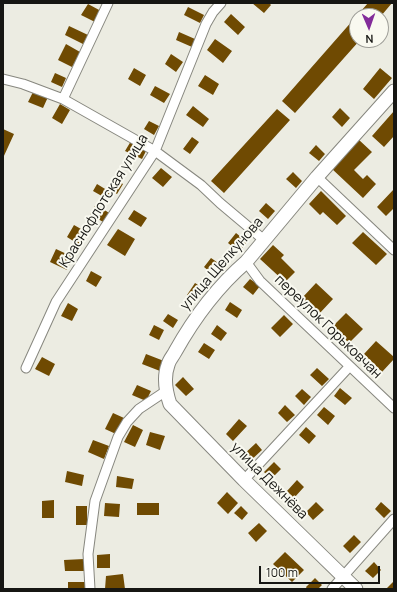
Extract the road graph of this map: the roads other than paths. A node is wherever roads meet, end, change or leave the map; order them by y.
1 (108, 3) edge
2 (221, 3) edge
3 (3, 79) edge
4 (394, 91) edge
5 (63, 99) junction
6 (155, 151) junction
7 (317, 177) junction
8 (264, 240) junction
9 (394, 250) edge
10 (246, 262) junction
11 (349, 367) junction
12 (26, 368) dead end
13 (166, 391) junction
14 (394, 408) edge
15 (244, 480) junction
16 (394, 519) edge
17 (344, 577) junction
18 (90, 589) edge
19 (332, 589) edge
20 (356, 589) edge

1 - 5 street
2 - 6 street, Краснофлотская улица
3 - 5 street
4 - 7 main road, улица Щелкунова
5 - 6 street
6 - 8 street
6 - 12 street, Краснофлотская улица
7 - 8 main road, улица Щелкунова
7 - 9 street
8 - 10 main road, улица Щелкунова
10 - 11 street, переулок Горьковчан
10 - 13 main road, улица Щелкунова
11 - 14 street, переулок Горьковчан
11 - 15 street
13 - 15 main road, улица Дежнёва
13 - 18 street
15 - 17 main road, улица Дежнёва
16 - 17 street
17 - 19 street
17 - 20 main road, улица Дежнёва

